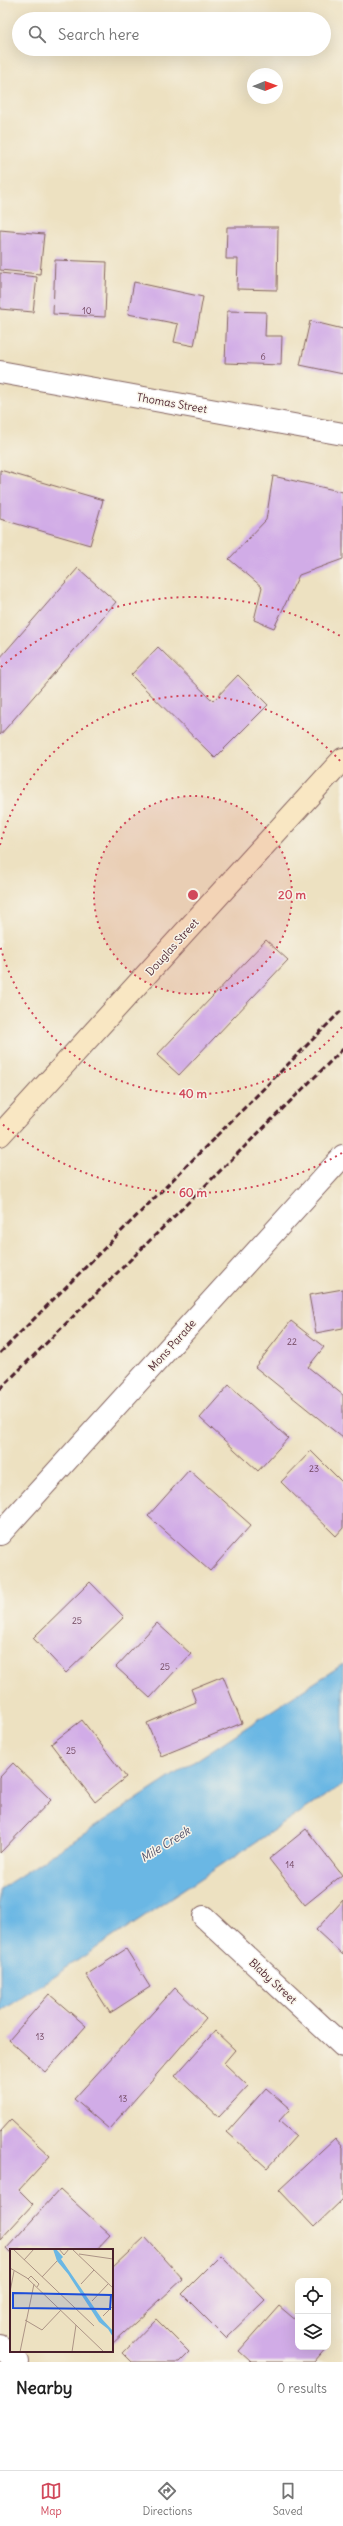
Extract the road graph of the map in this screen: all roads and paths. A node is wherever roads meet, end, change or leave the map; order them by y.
1 (0, 372) edge
2 (343, 434) edge
3 (343, 759) edge
4 (0, 1135) edge
5 (343, 1156) edge
6 (0, 1534) edge
7 (204, 1917) dead end
8 (343, 2046) edge
9 (0, 2346) edge
10 (17, 2362) edge

1 - 2 street, Thomas Street
3 - 4 main road, Douglas Street
5 - 6 street, Mons Parade
7 - 8 street, Blaby Street
9 - 10 street

